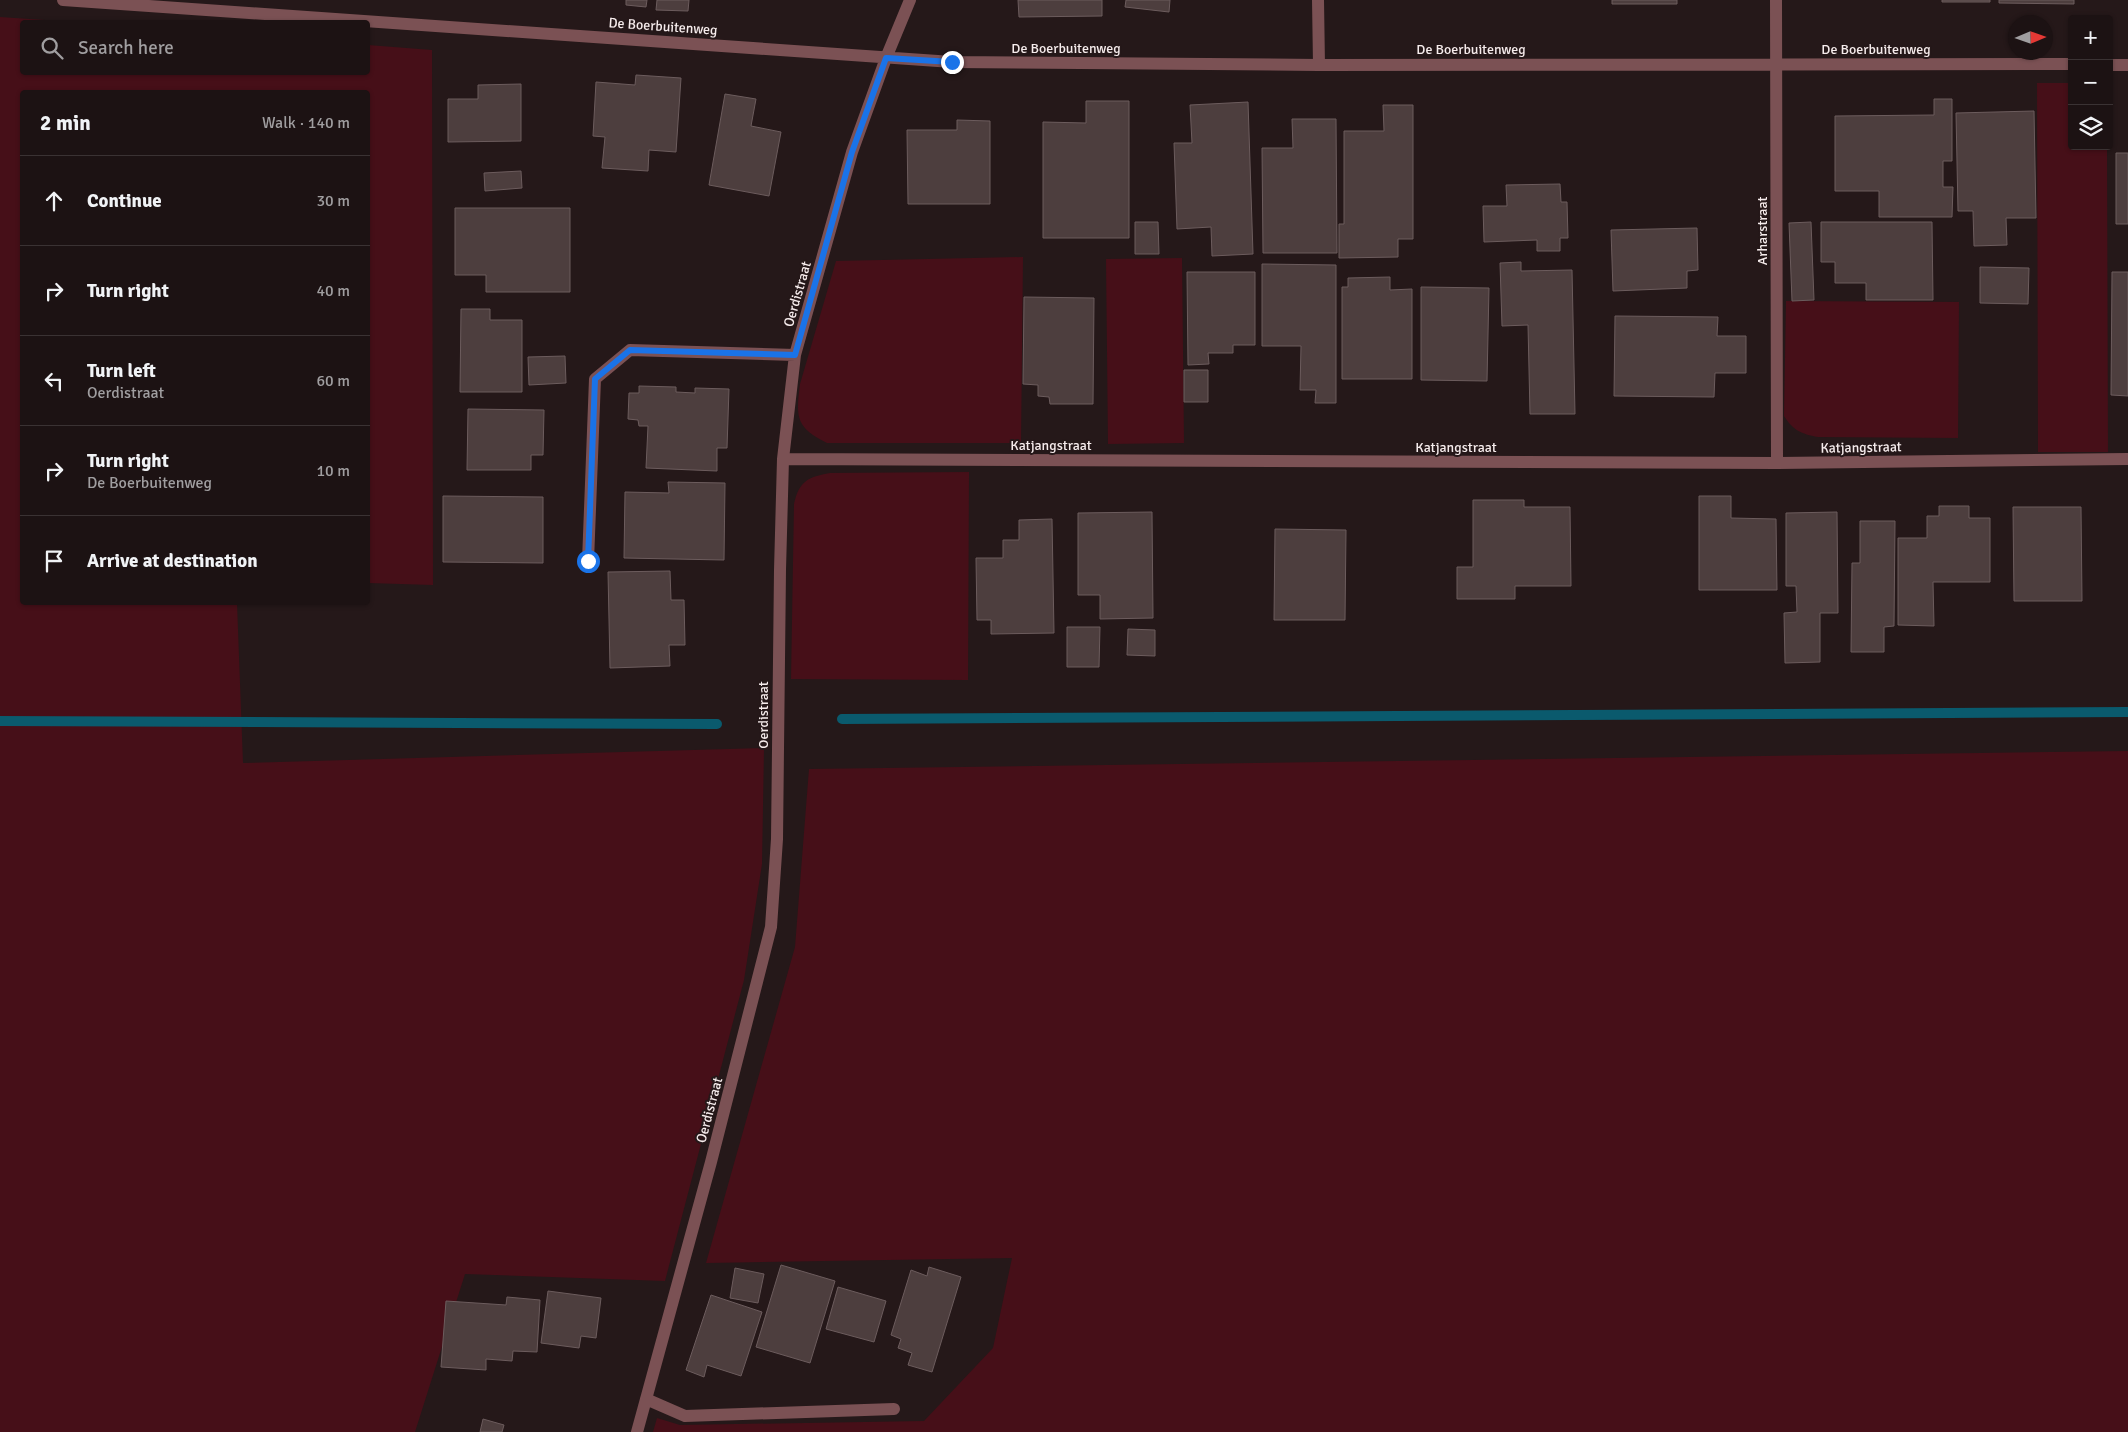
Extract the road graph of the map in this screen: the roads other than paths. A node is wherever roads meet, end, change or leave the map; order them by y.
1 (62, 0) edge
2 (910, 0) edge
3 (1318, 0) edge
4 (1776, 0) edge
5 (225, 6) edge
6 (886, 58) junction
7 (1777, 63) junction
8 (2068, 64) edge
9 (1319, 65) junction
10 (2113, 65) edge
11 (2128, 65) edge
12 (795, 355) junction
13 (783, 459) junction
14 (2128, 459) edge
15 (1777, 463) junction
16 (588, 561) dead end
17 (646, 1399) junction
18 (894, 1409) dead end
19 (637, 1432) edge

1 - 5 street, De Boerbuitenweg
2 - 6 street, Oerdistraat
3 - 9 street
4 - 7 street, Arharstraat
5 - 6 street, De Boerbuitenweg
6 - 9 street, De Boerbuitenweg
6 - 12 street, Oerdistraat
7 - 8 street, De Boerbuitenweg
7 - 9 street, De Boerbuitenweg
7 - 15 street, Arharstraat
10 - 11 street
12 - 13 street, Oerdistraat
12 - 16 street
13 - 15 street, Katjangstraat
13 - 17 street, Oerdistraat
14 - 15 street, Katjangstraat
17 - 18 street
17 - 19 street, Oerdistraat

